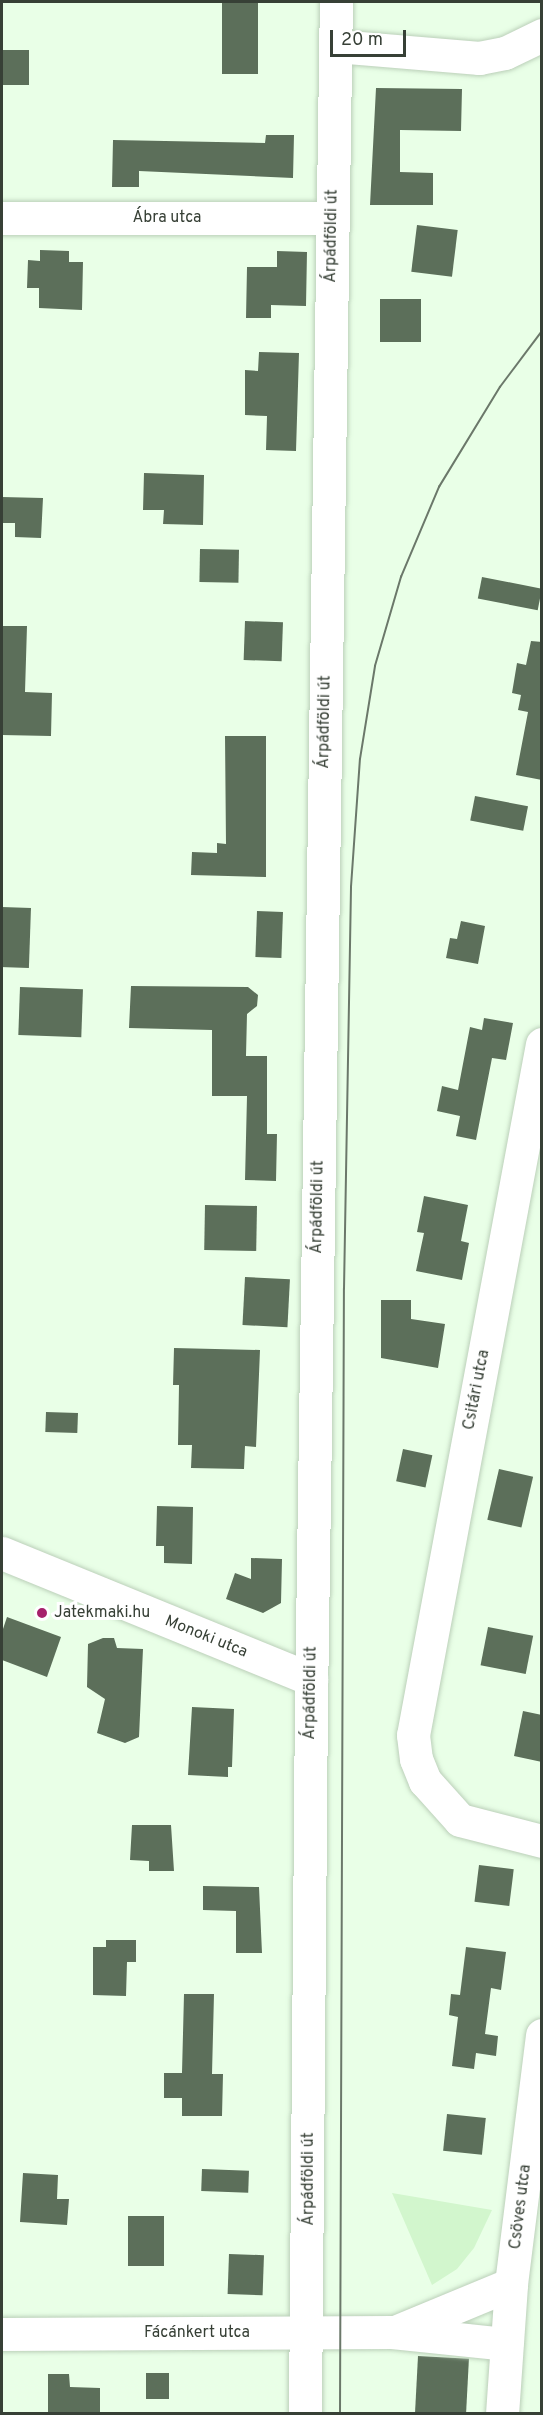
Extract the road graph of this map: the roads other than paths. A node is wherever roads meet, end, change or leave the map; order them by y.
1 (336, 2) edge
2 (542, 35) edge
3 (336, 46) junction
4 (333, 218) junction
5 (2, 219) edge
6 (542, 1044) edge
7 (2, 1553) edge
8 (311, 1679) junction
9 (542, 1841) edge
10 (542, 2035) edge
11 (511, 2284) junction
12 (308, 2332) junction
13 (392, 2332) junction
14 (2, 2334) edge
15 (506, 2344) junction
16 (305, 2414) edge
17 (502, 2414) edge

1 - 3 street, Árpádföldi út
2 - 3 street
3 - 4 street, Árpádföldi út
4 - 5 street, Ábra utca
4 - 8 street, Árpádföldi út
6 - 9 street, Csitári utca
7 - 8 street, Monoki utca
8 - 12 street, Árpádföldi út
10 - 11 street, Csöves utca
11 - 13 street, Fácánkert utca
11 - 15 street, Csöves utca
12 - 13 street, Fácánkert utca
12 - 14 street, Fácánkert utca
12 - 16 street, Árpádföldi út
13 - 15 street, Fácánkert utca
15 - 17 street, Csöves utca

